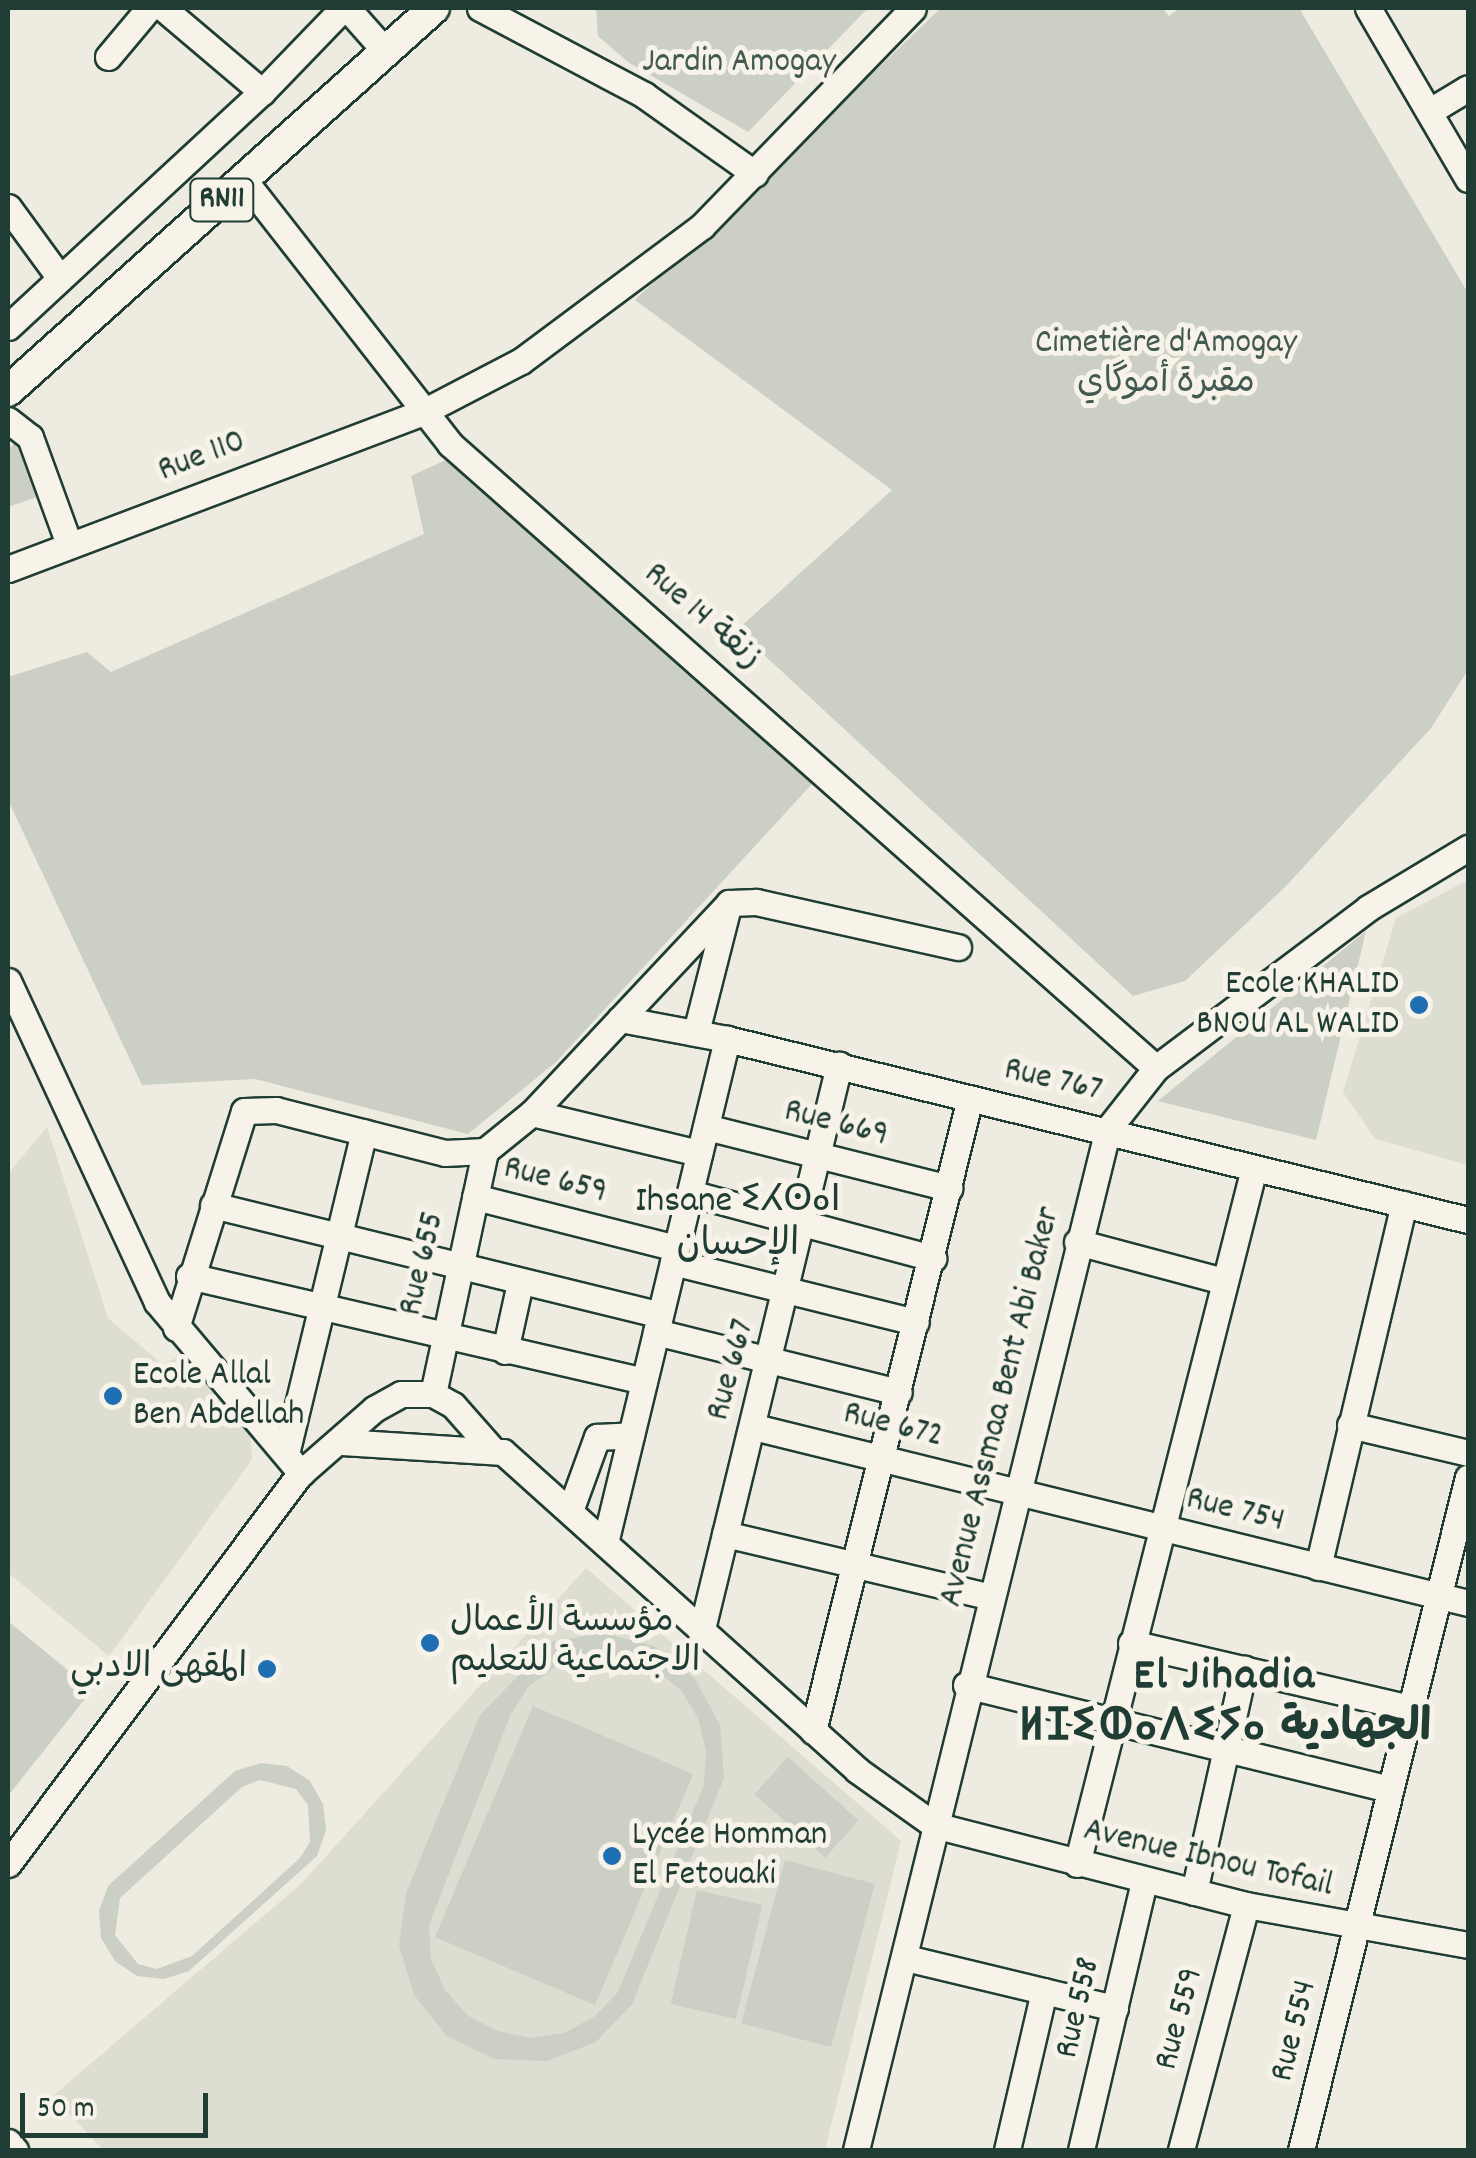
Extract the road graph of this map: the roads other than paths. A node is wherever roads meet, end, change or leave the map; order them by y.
1 (149, 8) edge
2 (163, 8) edge
3 (345, 8) edge
4 (434, 8) edge
5 (480, 8) edge
6 (913, 8) edge
7 (1376, 10) edge
8 (387, 53) junction
9 (108, 57) dead end
10 (1468, 88) edge
11 (262, 92) junction
12 (1430, 112) junction
13 (755, 174) junction
14 (244, 180) junction
15 (1468, 180) edge
16 (8, 207) edge
17 (60, 278) junction
18 (8, 328) edge
19 (8, 391) edge
20 (423, 412) junction
21 (8, 420) edge
22 (69, 544) junction
23 (10, 564) edge
24 (1468, 848) edge
25 (730, 903) junction
26 (958, 947) dead end
27 (8, 981) edge
28 (620, 1020) junction
29 (16, 1022) edge
30 (696, 1032) junction
31 (727, 1039) junction
32 (840, 1065) junction
33 (1156, 1068) junction
34 (970, 1098) junction
35 (532, 1113) junction
36 (706, 1128) junction
37 (1108, 1130) junction
38 (364, 1132) junction
39 (485, 1151) junction
40 (699, 1154) junction
41 (820, 1156) junction
42 (1254, 1168) junction
43 (949, 1188) junction
44 (690, 1193) junction
45 (475, 1197) junction
46 (1404, 1204) junction
47 (213, 1206) junction
48 (1468, 1220) edge
49 (804, 1226) junction
50 (340, 1236) junction
51 (1078, 1242) junction
52 (675, 1255) junction
53 (933, 1258) junction
54 (458, 1264) junction
55 (189, 1276) junction
56 (1224, 1280) junction
57 (520, 1283) junction
58 (790, 1290) junction
59 (324, 1304) junction
60 (916, 1322) junction
61 (658, 1324) junction
62 (176, 1328) junction
63 (441, 1334) junction
64 (505, 1351) junction
65 (770, 1360) junction
66 (644, 1381) junction
67 (899, 1392) junction
68 (433, 1394) junction
69 (1350, 1425) junction
70 (754, 1427) junction
71 (630, 1436) junction
72 (342, 1442) junction
73 (492, 1448) junction
74 (1468, 1453) edge
75 (881, 1460) junction
76 (294, 1463) junction
77 (1468, 1477) edge
78 (1016, 1493) junction
79 (570, 1511) junction
80 (1163, 1529) junction
81 (726, 1534) junction
82 (604, 1543) junction
83 (856, 1560) junction
84 (1318, 1567) junction
85 (1439, 1595) junction
86 (992, 1596) junction
87 (1468, 1603) edge
88 (700, 1633) junction
89 (1130, 1643) junction
90 (1244, 1669) junction
91 (966, 1686) junction
92 (1410, 1708) junction
93 (1114, 1719) junction
94 (813, 1731) junction
95 (1227, 1746) junction
96 (1390, 1789) junction
97 (934, 1825) junction
98 (8, 1864) edge
99 (1077, 1864) junction
100 (1144, 1881) junction
101 (1194, 1892) junction
102 (1246, 1906) junction
103 (1356, 1930) junction
104 (1468, 1944) edge
105 (906, 1958) junction
106 (1044, 1991) junction
107 (1115, 2008) junction
108 (8, 2142) edge
109 (15, 2150) edge
110 (856, 2150) edge
111 (1007, 2150) edge
112 (1081, 2150) edge
113 (1181, 2150) edge
114 (1301, 2150) edge

1 - 9 street
2 - 11 street
3 - 8 street
3 - 11 street
4 - 8 main road, RN11
5 - 13 street
6 - 13 street, Rue 110
7 - 12 street
8 - 14 main road, RN11
10 - 12 street
11 - 17 street
12 - 15 street
13 - 20 street, Rue 110
14 - 19 main road, RN11
14 - 20 street, Rue 14 زنقة
16 - 17 street
17 - 18 street
20 - 22 street, Rue 110
20 - 33 street, Rue 14 زنقة
21 - 22 street
22 - 23 street, Rue 110
24 - 33 street, Avenue Assmaa Bent Abi Baker
25 - 26 street
25 - 28 street
25 - 30 street
27 - 29 street
28 - 30 street, Rue 767
28 - 35 street
29 - 62 street
30 - 31 street, Rue 767
31 - 32 street, Rue 767
31 - 36 street
32 - 34 street, Rue 767
32 - 41 street, Rue 667
33 - 37 street, Avenue Assmaa Bent Abi Baker
34 - 37 street, Rue 767
34 - 43 street
35 - 39 street
35 - 40 street
36 - 40 street
36 - 41 street, Rue 669
37 - 42 street, Rue 767
37 - 51 street, Avenue Assmaa Bent Abi Baker
38 - 39 street
38 - 47 street
38 - 50 street
39 - 45 street, Rue 655
40 - 44 street
41 - 43 street, Rue 669
41 - 49 street, Rue 667
42 - 46 street, Rue 767
42 - 56 street
43 - 53 street
44 - 49 street
44 - 52 street
45 - 52 street, Rue 659
45 - 54 street, Rue 655
46 - 48 street, Rue 767
46 - 69 street
47 - 50 street
47 - 55 street
49 - 53 street
49 - 58 street, Rue 667
50 - 54 street
50 - 59 street
51 - 56 street
51 - 78 street, Avenue Assmaa Bent Abi Baker
52 - 58 street, Rue 659
52 - 61 street
53 - 60 street
54 - 57 street
54 - 63 street, Rue 655
55 - 59 street
55 - 62 street
56 - 80 street
57 - 61 street
57 - 64 street
58 - 60 street, Rue 659
58 - 65 street, Rue 667
59 - 63 street
59 - 76 street
60 - 67 street
61 - 65 street
61 - 66 street
62 - 76 street
63 - 64 street
63 - 68 street, Rue 655
64 - 66 street
65 - 67 street
65 - 70 street, Rue 667
66 - 71 street
67 - 75 street
68 - 72 street
68 - 73 street, Avenue Ibnou Tofail
69 - 74 street
69 - 84 street
70 - 75 street, Rue 672
70 - 81 street, Rue 667
71 - 79 street
71 - 82 street
72 - 73 street
72 - 76 street
73 - 79 street, Avenue Ibnou Tofail
75 - 78 street, Rue 672
75 - 83 street
76 - 98 street
77 - 85 street, Rue 554
78 - 80 street, Rue 754
78 - 86 street, Avenue Assmaa Bent Abi Baker
79 - 82 street, Avenue Ibnou Tofail
80 - 84 street, Rue 754
80 - 89 street
81 - 83 street
81 - 88 street, Rue 667
82 - 88 street, Avenue Ibnou Tofail
83 - 86 street
83 - 94 street
84 - 85 street, Rue 754
85 - 87 street, Rue 754
85 - 92 street, Rue 554
86 - 91 street, Avenue Assmaa Bent Abi Baker
88 - 94 street, Avenue Ibnou Tofail
89 - 90 street
89 - 93 street
90 - 92 street
90 - 95 street
91 - 93 street
91 - 97 street, Avenue Assmaa Bent Abi Baker
92 - 96 street, Rue 554
93 - 95 street
93 - 99 street
94 - 97 street, Avenue Ibnou Tofail
95 - 96 street
95 - 101 street
96 - 103 street, Rue 554
97 - 99 street, Avenue Ibnou Tofail
97 - 105 street, Avenue Assmaa Bent Abi Baker
99 - 100 street, Avenue Ibnou Tofail
100 - 101 street, Avenue Ibnou Tofail
100 - 107 street, Rue 558
101 - 102 street, Avenue Ibnou Tofail
102 - 103 street, Avenue Ibnou Tofail
102 - 113 street, Rue 559
103 - 104 street, Avenue Ibnou Tofail
103 - 114 street, Rue 554
105 - 106 street
105 - 110 street, Avenue Assmaa Bent Abi Baker
106 - 107 street
106 - 111 street
107 - 112 street, Rue 558
108 - 109 street

